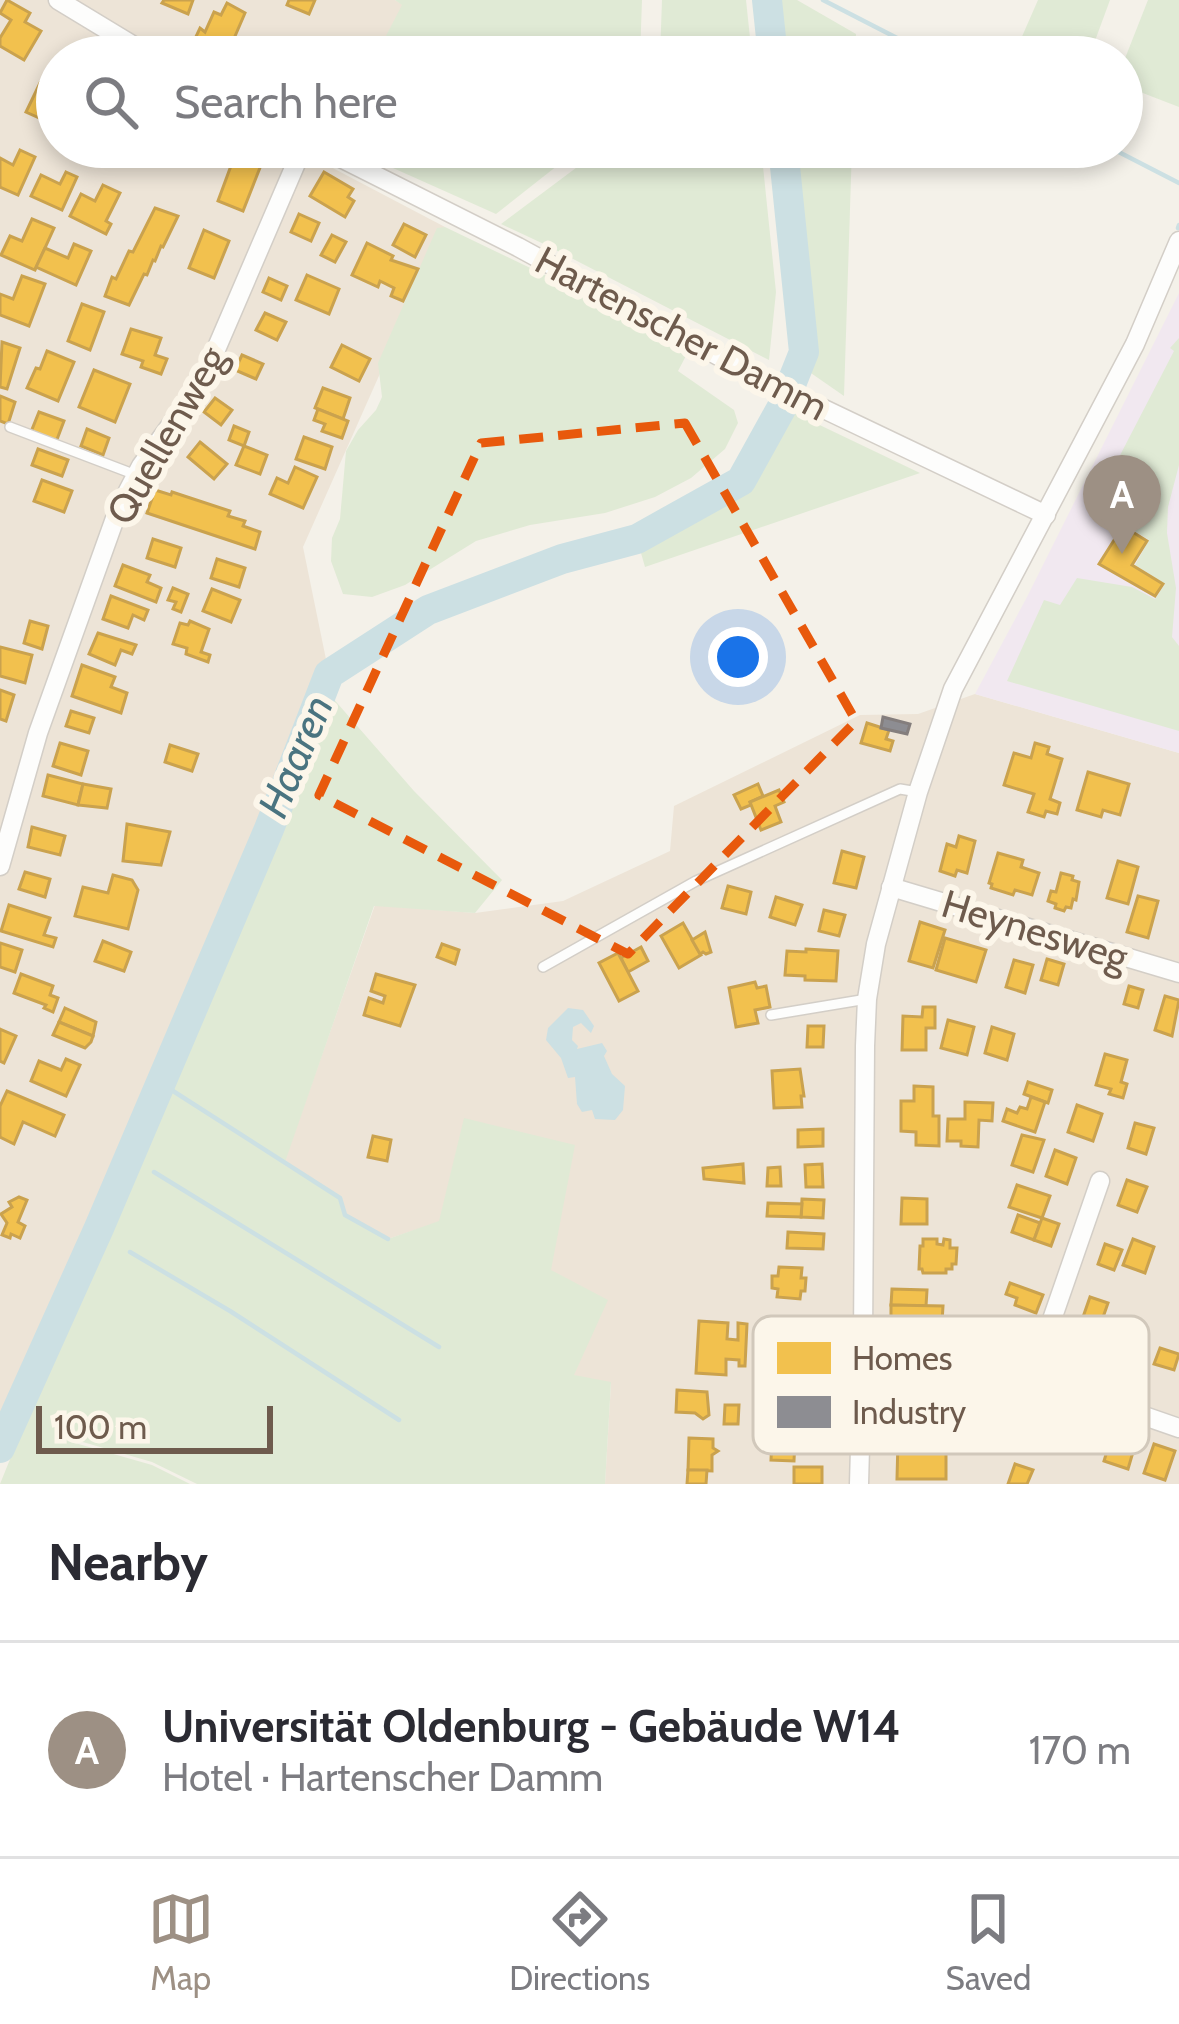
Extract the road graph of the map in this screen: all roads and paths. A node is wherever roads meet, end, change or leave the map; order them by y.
1 (58, 0) edge
2 (117, 36) edge
3 (295, 168) edge
4 (361, 168) edge
5 (1179, 241) edge
6 (10, 428) dead end
7 (136, 475) junction
8 (1046, 514) junction
9 (918, 792) junction
10 (0, 866) edge
11 (891, 886) junction
12 (543, 967) dead end
13 (1179, 973) edge
14 (867, 999) junction
15 (771, 1015) dead end
16 (1100, 1181) dead end
17 (863, 1316) edge
18 (1053, 1316) edge
19 (1149, 1418) edge
20 (1179, 1428) edge
21 (860, 1454) edge
22 (859, 1484) edge

1 - 2 street
3 - 7 street, Quellenweg
4 - 8 street, Hartenscher Damm
5 - 8 street
6 - 7 lane
7 - 10 street, Quellenweg
8 - 9 street
9 - 11 street
9 - 12 lane
11 - 13 street, Heynesweg
11 - 14 street
14 - 15 lane
14 - 17 street
16 - 18 street
19 - 20 street
21 - 22 street

